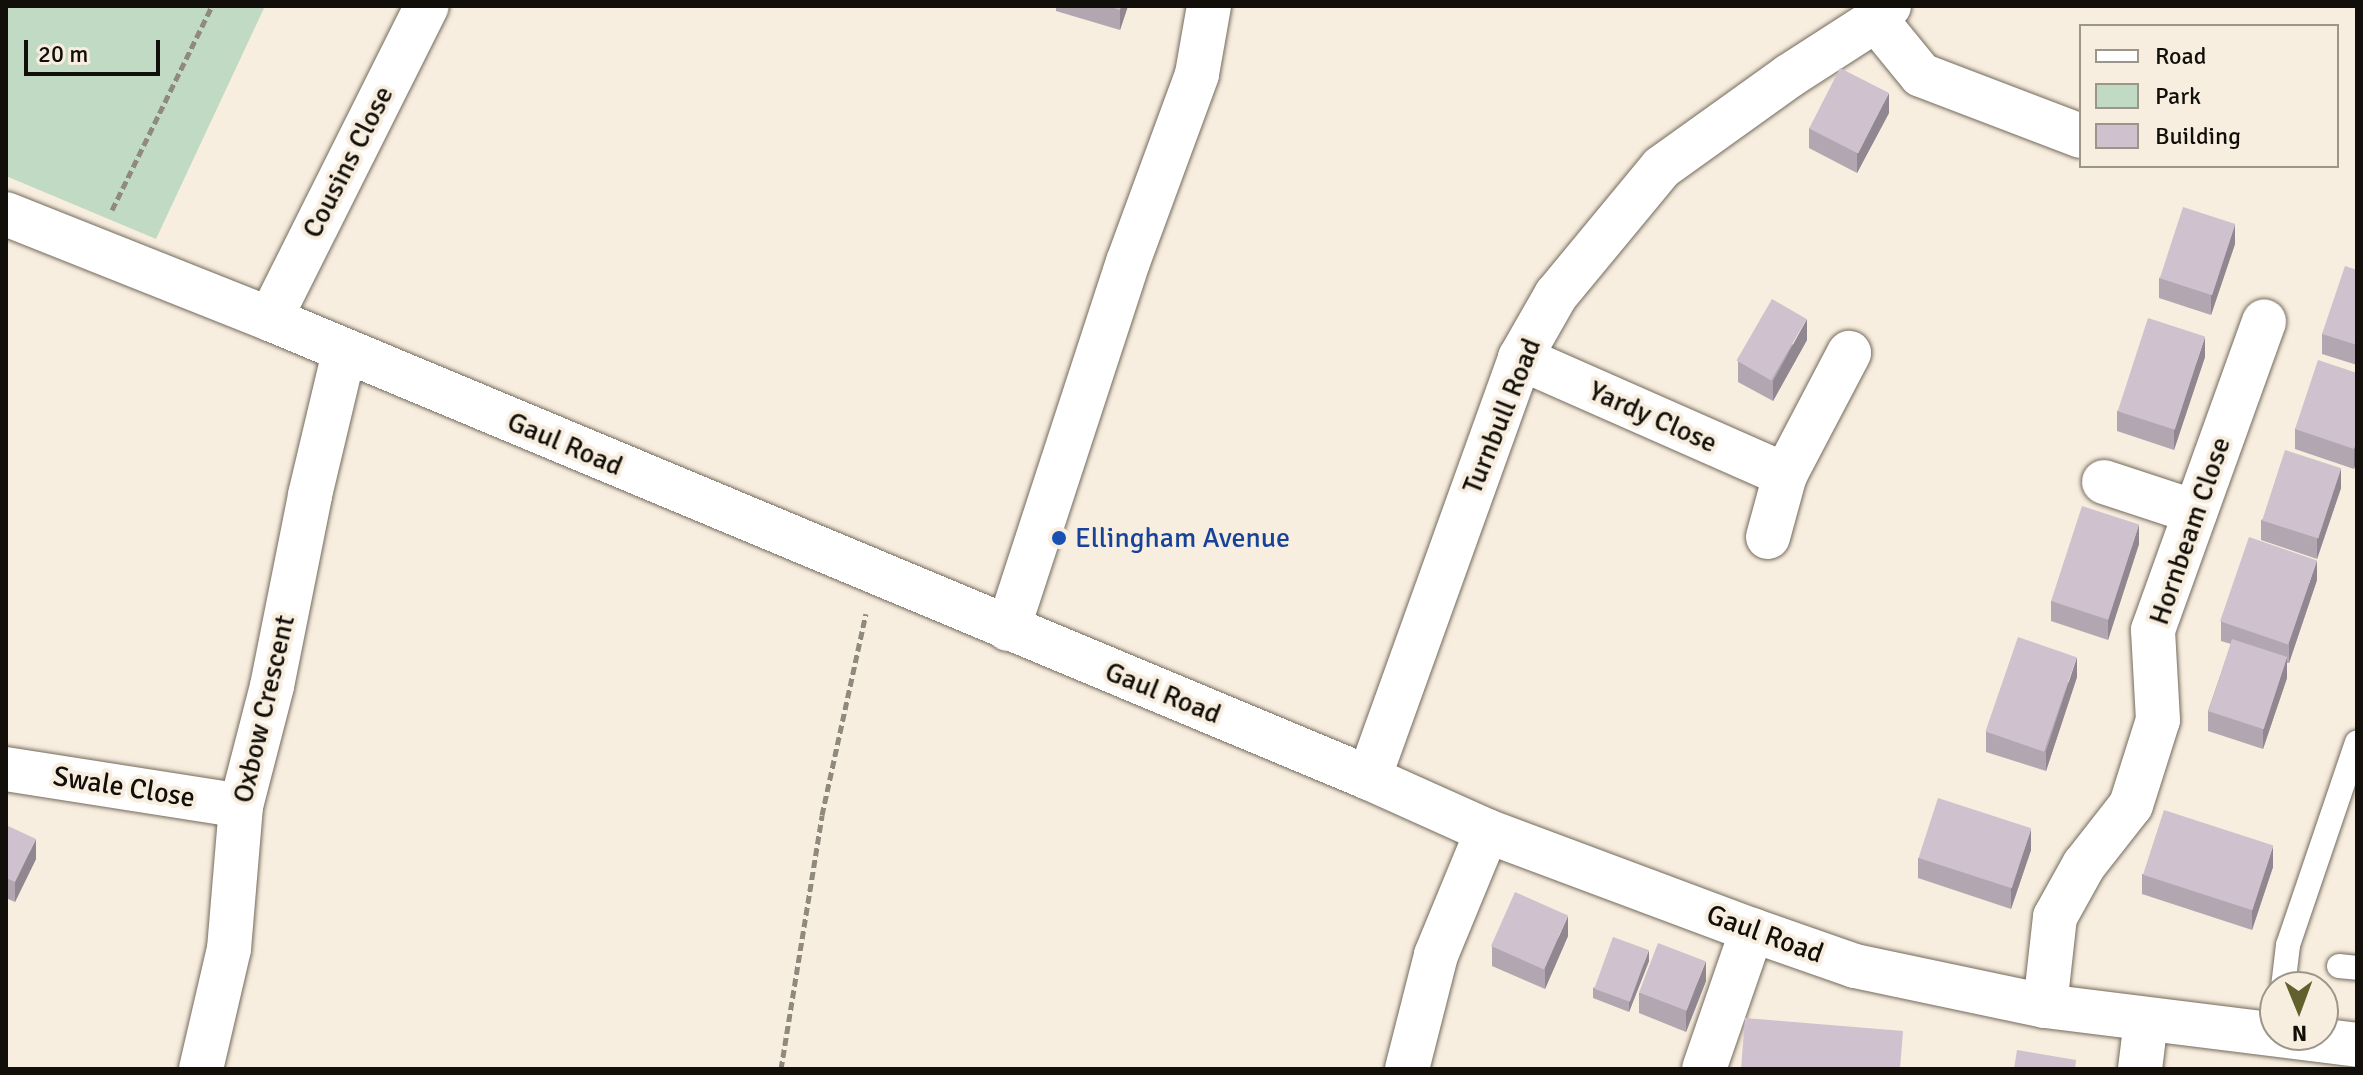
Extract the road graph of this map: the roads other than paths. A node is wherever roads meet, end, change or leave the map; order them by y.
1 (427, 6) edge
2 (1209, 6) edge
3 (1882, 13) edge
4 (2079, 135) edge
5 (6, 214) edge
6 (270, 319) junction
7 (2264, 321) dead end
8 (344, 352) junction
9 (1849, 353) dead end
10 (1520, 358) junction
11 (1785, 475) junction
12 (2104, 482) dead end
13 (2195, 512) junction
14 (1768, 537) dead end
15 (1008, 629) junction
16 (2357, 742) edge
17 (6, 769) edge
18 (1369, 778) junction
19 (241, 806) junction
20 (1487, 831) junction
21 (1752, 930) junction
22 (2285, 971) edge
23 (2045, 1006) junction
24 (2146, 1020) junction
25 (2259, 1033) edge
26 (201, 1069) edge
27 (1407, 1069) edge
28 (1704, 1069) edge
29 (2140, 1069) edge

1 - 6 street, Cousins Close
2 - 15 street
3 - 4 street
3 - 10 street, Turnbull Road
5 - 6 street, Gaul Road
6 - 8 street, Gaul Road
7 - 13 street, Hornbeam Close
8 - 15 street, Gaul Road
8 - 19 street, Oxbow Crescent
9 - 11 street
10 - 11 street, Yardy Close
10 - 18 street, Turnbull Road
11 - 14 street
12 - 13 street
13 - 23 street, Hornbeam Close
15 - 18 street, Gaul Road
16 - 22 lane
17 - 19 street, Swale Close
18 - 20 street, Gaul Road
19 - 26 street, Oxbow Crescent
20 - 21 street, Gaul Road
20 - 27 street
21 - 23 street, Gaul Road
21 - 28 street
23 - 24 street, Gaul Road
24 - 25 street, Gaul Road
24 - 29 street

